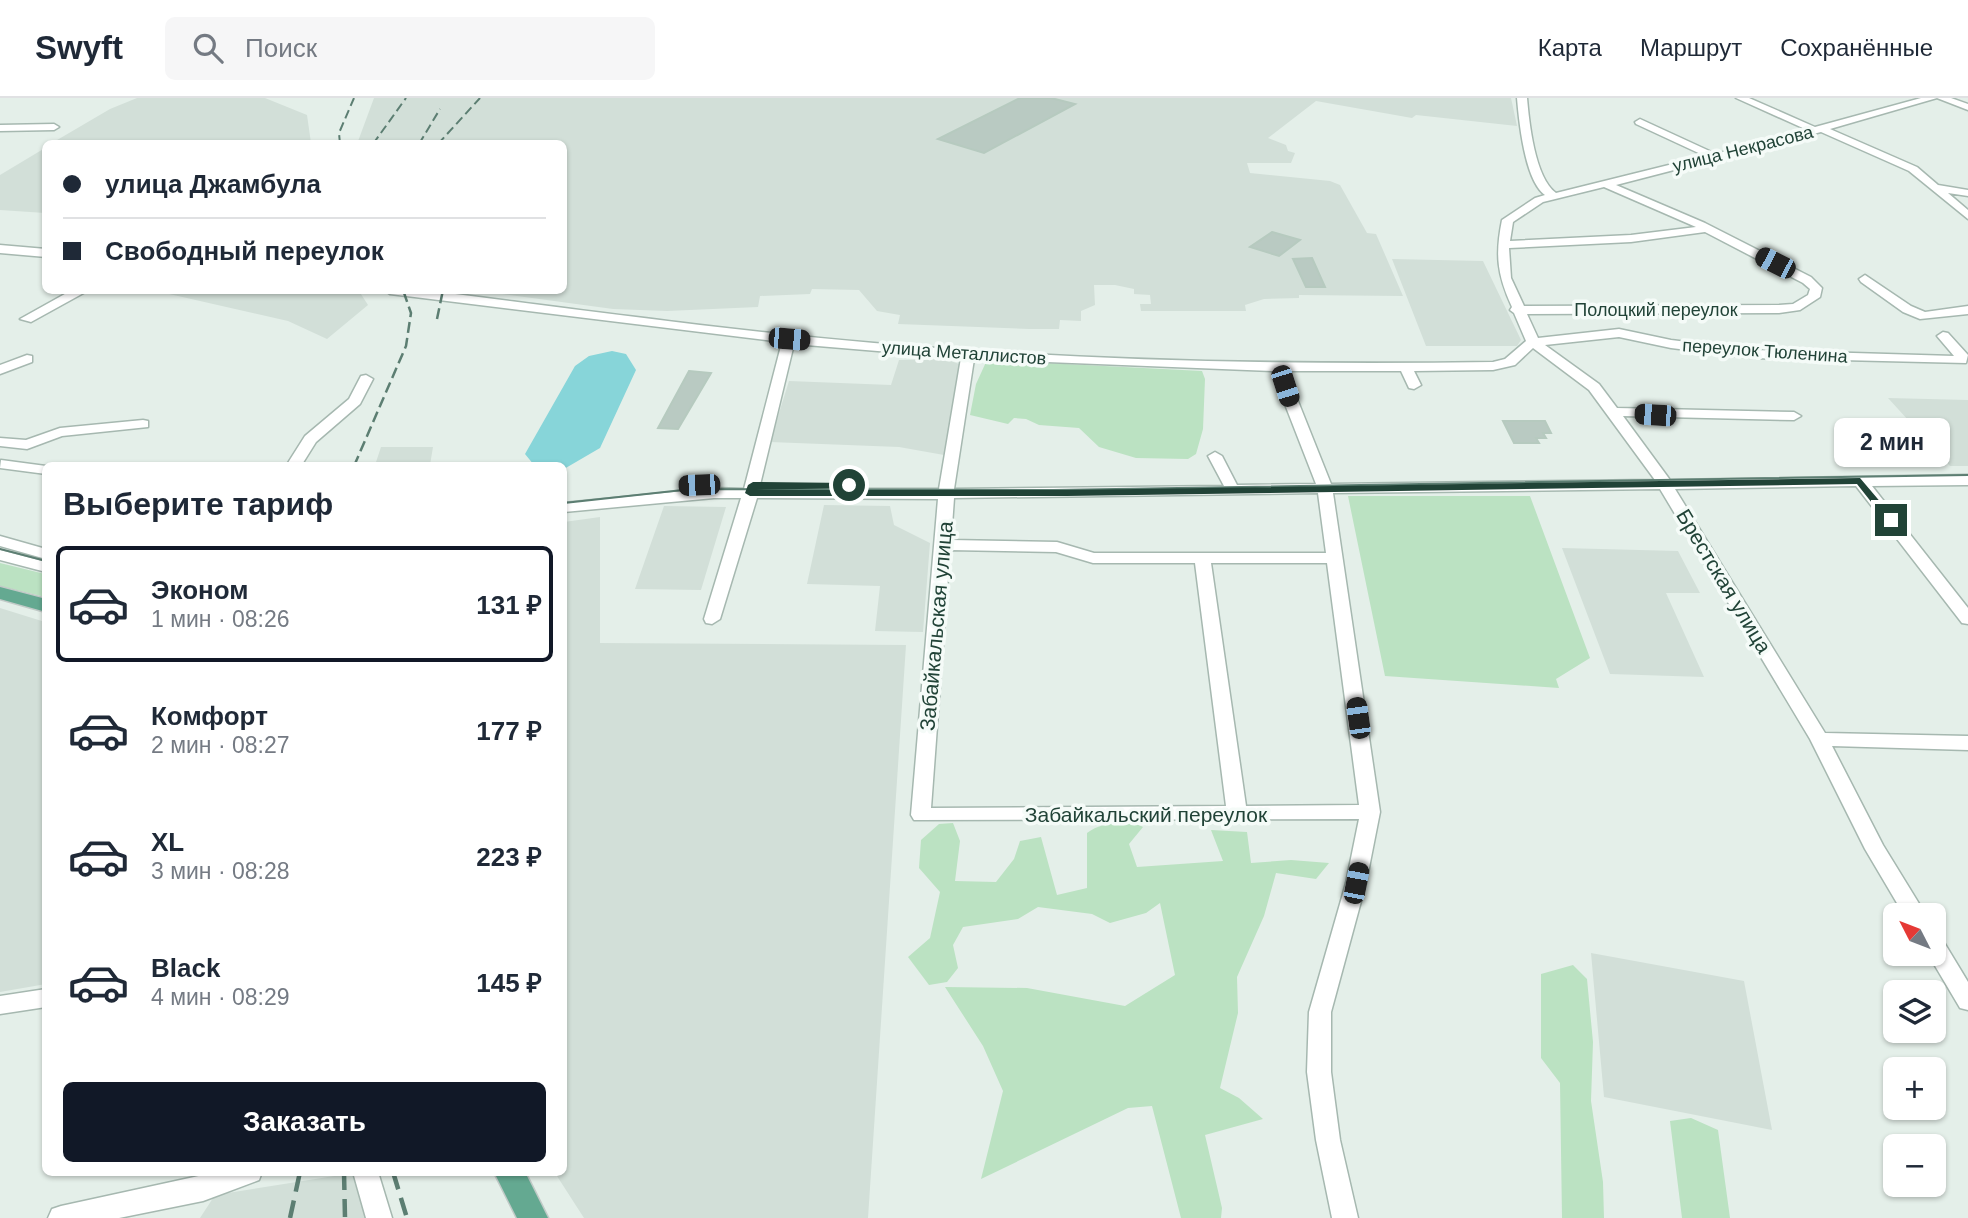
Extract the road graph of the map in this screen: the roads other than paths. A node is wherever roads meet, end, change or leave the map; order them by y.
1 (1522, 98) edge
2 (1741, 98) edge
3 (1932, 98) edge
4 (1942, 98) edge
5 (1968, 107) edge
6 (1640, 122) dead end
7 (54, 127) dead end
8 (2, 129) edge
9 (1820, 130) junction
10 (1716, 157) junction
11 (1605, 184) junction
12 (1933, 187) junction
13 (1968, 192) edge
14 (1553, 196) junction
15 (1968, 216) edge
16 (1707, 228) junction
17 (1503, 245) junction
18 (0, 249) edge
19 (42, 253) edge
20 (1865, 279) dead end
21 (75, 294) edge
22 (423, 294) edge
23 (1516, 310) junction
24 (1968, 310) edge
25 (26, 319) dead end
26 (1943, 337) dead end
27 (789, 339) junction
28 (1533, 342) junction
29 (968, 354) junction
30 (27, 359) dead end
31 (1278, 368) junction
32 (1406, 368) junction
33 (0, 370) edge
34 (366, 379) dead end
35 (1414, 385) dead end
36 (1614, 412) junction
37 (1794, 416) dead end
38 (143, 424) dead end
39 (0, 442) edge
40 (27, 445) junction
41 (1215, 456) dead end
42 (296, 462) edge
43 (1, 464) edge
44 (42, 469) edge
45 (1968, 471) edge
46 (1662, 479) junction
47 (1968, 480) edge
48 (1860, 481) junction
49 (1230, 484) junction
50 (1324, 484) junction
51 (751, 489) junction
52 (947, 490) junction
53 (567, 499) edge
54 (567, 507) edge
55 (0, 541) edge
56 (943, 545) junction
57 (42, 553) edge
58 (0, 555) edge
59 (1202, 558) junction
60 (1335, 558) junction
61 (42, 566) edge
62 (0, 593) edge
63 (42, 605) edge
64 (712, 619) dead end
65 (1968, 619) edge
66 (1819, 739) junction
67 (1968, 743) edge
68 (1237, 813) junction
69 (1370, 813) junction
70 (921, 814) joint
71 (1908, 903) edge
72 (1946, 965) edge
73 (42, 999) edge
74 (1968, 1001) edge
75 (0, 1005) edge
76 (234, 1176) edge
77 (366, 1176) edge
78 (511, 1176) edge
79 (61, 1218) edge
80 (379, 1218) edge
81 (533, 1218) edge
82 (1345, 1218) edge

1 - 14 street
2 - 9 street
3 - 9 street, улица Некрасова
4 - 5 street
6 - 10 street
7 - 8 street
9 - 10 street, улица Некрасова
9 - 12 street
10 - 11 street, улица Некрасова
11 - 14 street, улица Некрасова
11 - 16 street
12 - 13 street
12 - 15 street
14 - 17 street, Брестская улица
16 - 17 street
16 - 23 street, Полоцкий переулок
17 - 23 street, Брестская улица
18 - 19 street
20 - 24 street
21 - 25 street
22 - 27 street, улица Металлистов
23 - 28 street, Брестская улица
26 - 28 street, переулок Тюленина
27 - 29 street, улица Металлистов
27 - 51 street
28 - 32 street, улица Металлистов
28 - 36 street, Брестская улица
29 - 31 street, улица Металлистов
29 - 52 street, Забайкальская улица
30 - 33 street
31 - 32 street, улица Металлистов
31 - 50 street
32 - 35 street
34 - 42 street
36 - 37 street
36 - 46 street, Брестская улица
38 - 40 street
39 - 40 street
40 - 43 street
41 - 49 street
43 - 44 street
45 - 46 street
46 - 48 street
46 - 50 street
46 - 66 street, Брестская улица
47 - 48 street
48 - 65 street
49 - 50 street
49 - 52 street
50 - 52 street
50 - 60 street
51 - 52 street
51 - 53 street
51 - 54 street
51 - 64 street
52 - 56 street, Забайкальская улица
55 - 57 street
56 - 59 street
56 - 70 street, Забайкальская улица
58 - 61 street
59 - 60 street
59 - 68 street
60 - 69 street
62 - 63 main road
66 - 67 street
66 - 71 street, Брестская улица
68 - 69 street, Забайкальский переулок
68 - 70 street, Забайкальский переулок
69 - 82 street
72 - 74 street
73 - 75 street
76 - 79 street
77 - 80 street
78 - 81 main road

